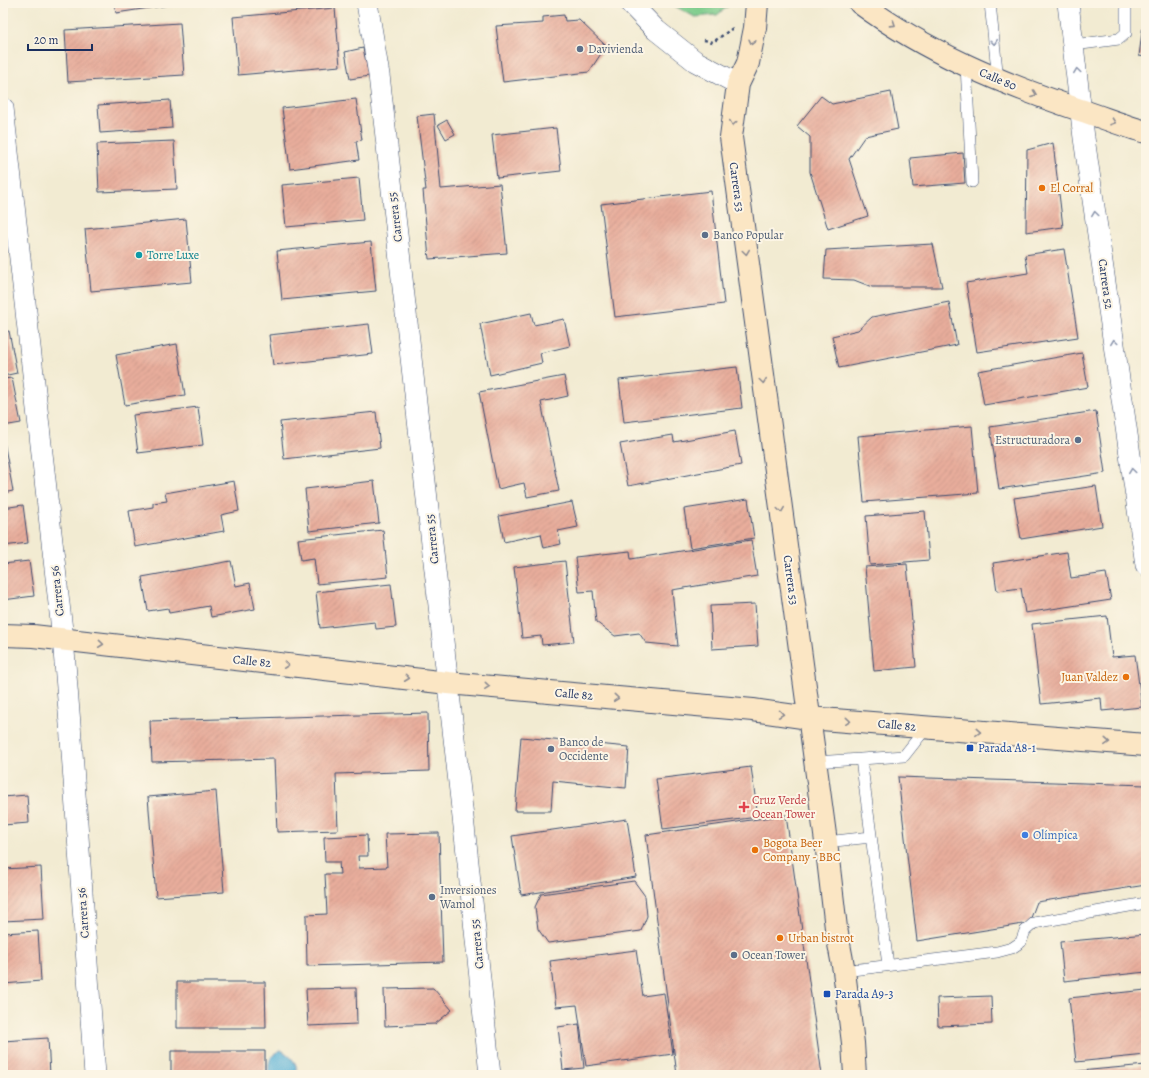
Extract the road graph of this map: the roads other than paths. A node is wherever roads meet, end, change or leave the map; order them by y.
1 (367, 3) edge
2 (630, 3) edge
3 (757, 3) edge
4 (860, 3) edge
5 (990, 3) edge
6 (1068, 3) edge
7 (1126, 3) edge
8 (1074, 45) junction
9 (966, 65) junction
10 (998, 80) junction
11 (738, 84) junction
12 (3, 108) edge
13 (1081, 110) junction
14 (1146, 132) edge
15 (972, 182) dead end
16 (1146, 565) edge
17 (3, 635) edge
18 (63, 640) junction
19 (448, 683) junction
20 (809, 718) junction
21 (926, 728) junction
22 (1146, 745) edge
23 (861, 759) junction
24 (815, 762) junction
25 (871, 837) junction
26 (826, 842) junction
27 (1146, 903) edge
28 (888, 965) junction
29 (844, 971) junction
30 (94, 1075) edge
31 (490, 1075) edge
32 (855, 1075) edge

1 - 19 street, Carrera 55
2 - 11 street
3 -> 11 main road, Carrera 53
4 -> 9 main road, Calle 80
5 -> 10 lane
6 - 8 street, Carrera 52
7 - 8 lane
13 -> 8 street, Carrera 52
9 - 10 main road, Calle 80
9 - 15 lane
10 -> 13 main road, Calle 80
11 -> 20 main road, Carrera 53
12 - 18 street, Carrera 56
13 -> 14 main road, Calle 80
16 -> 13 street, Carrera 52
17 - 18 main road, Calle 82
18 -> 19 main road, Calle 82
18 - 30 street, Carrera 56
19 -> 20 main road, Calle 82
19 - 31 street, Carrera 55
20 -> 21 main road, Calle 82
20 - 24 main road, Carrera 53
21 -> 22 main road, Calle 82
21 - 23 lane
23 - 24 lane
23 - 25 lane
24 - 26 main road, Carrera 53
25 - 26 lane
25 - 28 lane
26 - 29 main road, Carrera 53
27 - 28 lane
28 - 29 lane
29 - 32 main road, Carrera 53

